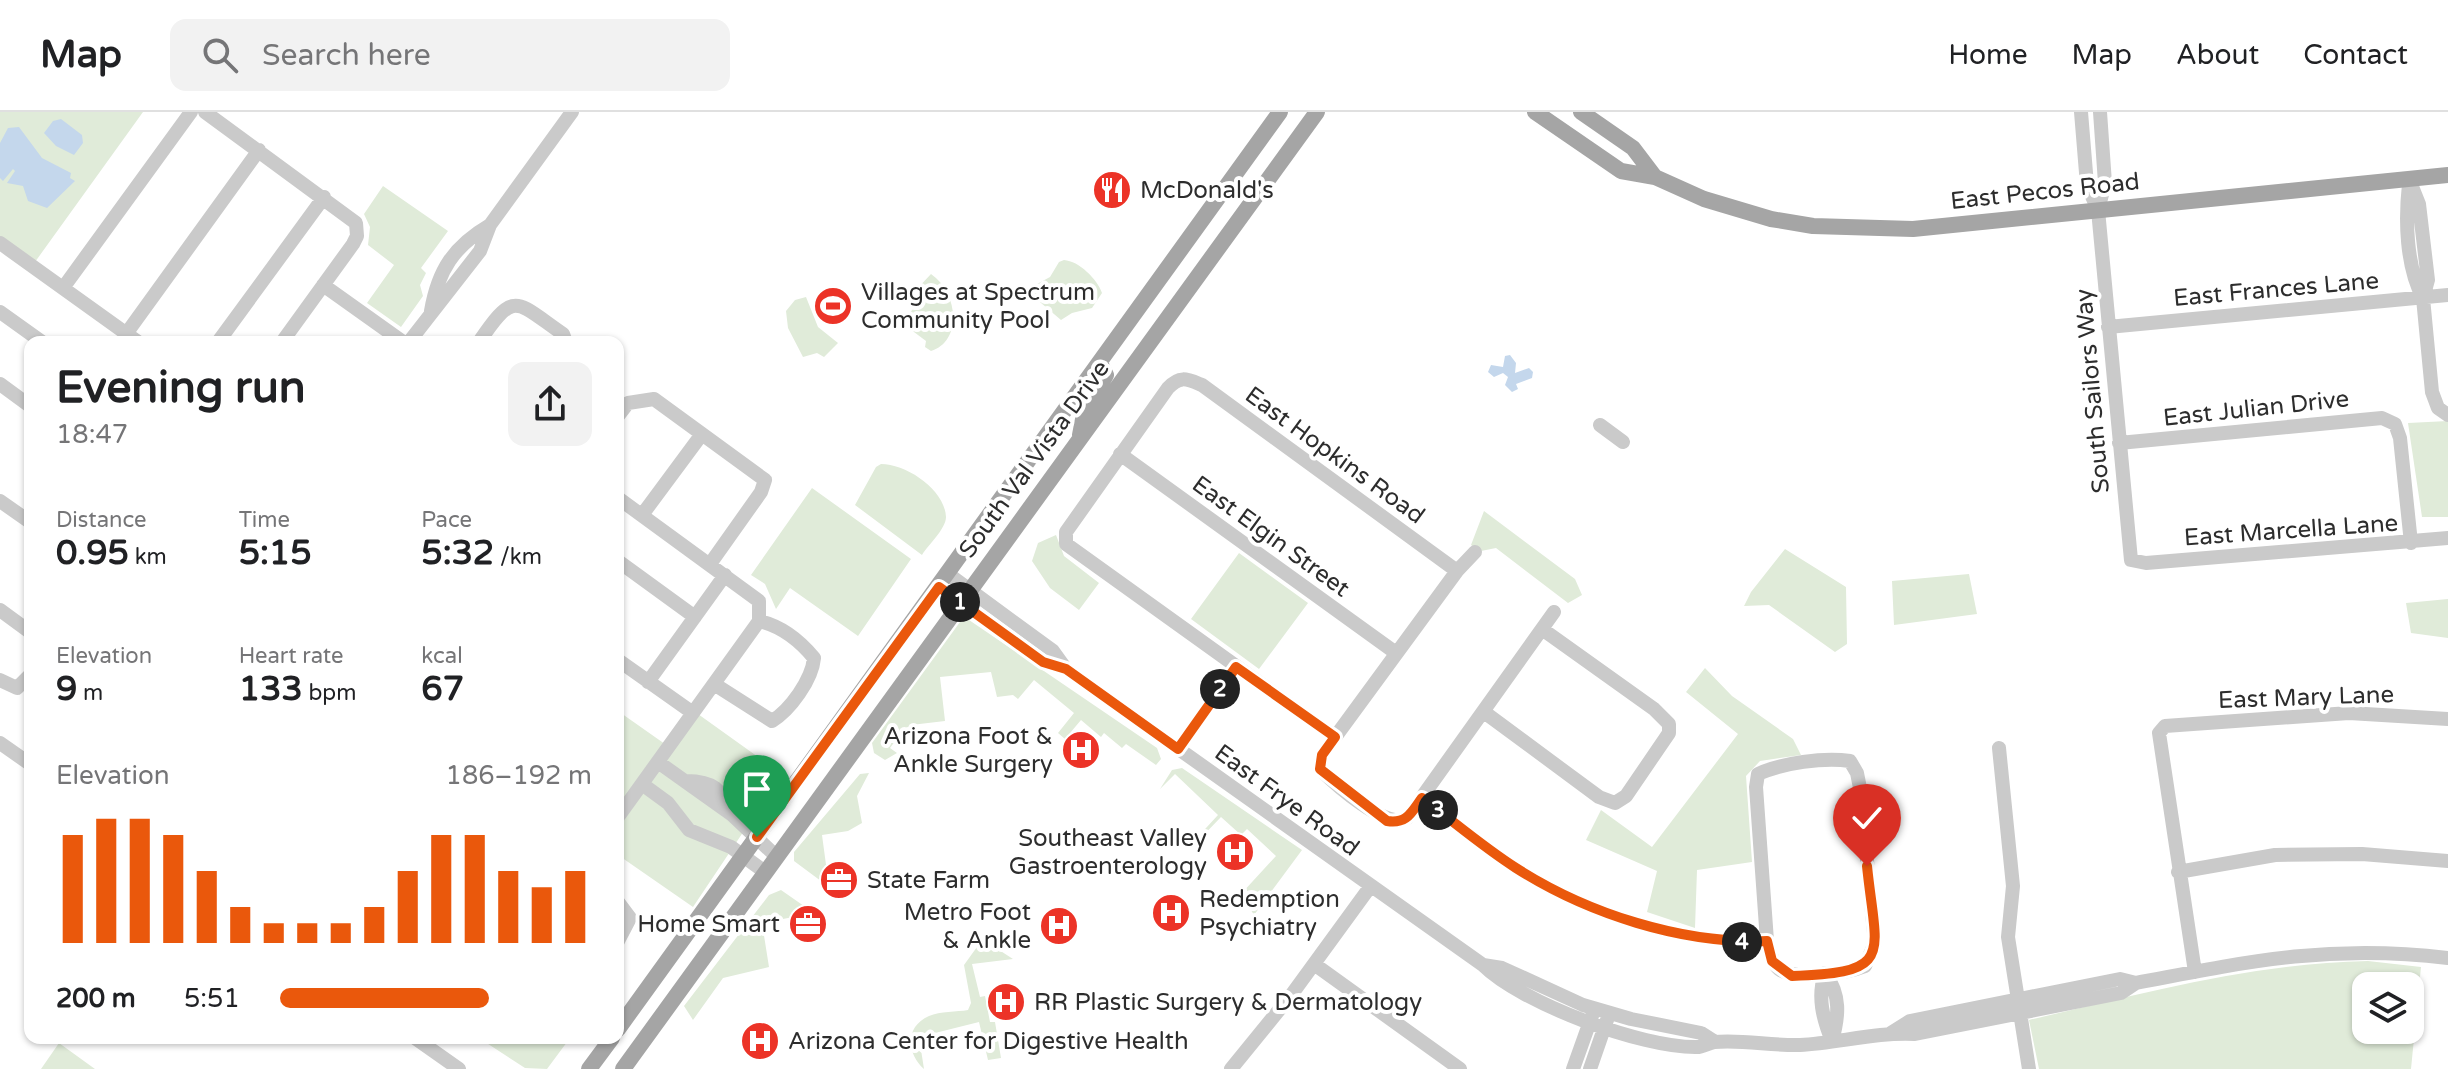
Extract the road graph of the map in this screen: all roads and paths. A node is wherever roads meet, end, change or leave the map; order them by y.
1 (191, 112) edge
2 (205, 112) edge
3 (572, 112) edge
4 (1280, 112) edge
5 (1317, 112) edge
6 (1535, 112) edge
7 (1581, 112) edge
8 (2081, 112) edge
9 (2100, 112) edge
10 (259, 150) junction
11 (2448, 175) edge
12 (1655, 177) junction
13 (2409, 179) junction
14 (324, 197) junction
15 (2098, 210) junction
16 (0, 243) edge
17 (1178, 257) junction
18 (1199, 271) junction
19 (323, 285) junction
20 (63, 288) junction
21 (2448, 295) edge
22 (2423, 298) junction
23 (0, 312) edge
24 (2108, 327) junction
25 (34, 336) edge
26 (129, 336) edge
27 (133, 336) edge
28 (222, 336) edge
29 (286, 336) edge
30 (395, 336) edge
31 (413, 336) edge
32 (483, 336) edge
33 (564, 336) edge
34 (1101, 365) junction
35 (0, 384) edge
36 (24, 402) edge
37 (624, 408) edge
38 (2448, 415) edge
39 (1600, 425) dead end
40 (702, 434) junction
41 (1079, 440) junction
42 (1623, 442) dead end
43 (2119, 443) junction
44 (1120, 454) junction
45 (0, 501) edge
46 (624, 502) edge
47 (642, 515) junction
48 (24, 518) edge
49 (2448, 538) edge
50 (2411, 543) junction
51 (1475, 552) dead end
52 (2138, 561) joint
53 (710, 564) junction
54 (624, 565) edge
55 (1457, 571) junction
56 (725, 575) junction
57 (944, 580) junction
58 (965, 596) junction
59 (0, 610) edge
60 (1554, 612) dead end
61 (695, 617) junction
62 (759, 621) junction
63 (24, 628) edge
64 (1542, 629) junction
65 (1396, 653) junction
66 (624, 664) edge
67 (1236, 667) junction
68 (0, 680) edge
69 (24, 681) edge
70 (648, 682) junction
71 (714, 684) junction
72 (1484, 712) junction
73 (693, 713) junction
74 (2448, 719) edge
75 (1335, 737) junction
76 (0, 743) edge
77 (1999, 748) dead end
78 (1178, 749) junction
79 (24, 760) edge
80 (658, 762) junction
81 (642, 784) junction
82 (1422, 798) junction
83 (624, 809) edge
84 (757, 837) junction
85 (743, 856) junction
86 (776, 856) junction
87 (2448, 861) edge
88 (765, 872) junction
89 (2178, 872) junction
90 (1370, 887) junction
91 (624, 910) edge
92 (624, 930) edge
93 (1767, 941) junction
94 (2448, 958) edge
95 (1314, 964) junction
96 (2195, 972) junction
97 (1825, 973) junction
98 (2017, 1007) junction
99 (1599, 1017) junction
100 (624, 1021) edge
101 (1832, 1041) junction
102 (424, 1044) edge
103 (608, 1044) edge
104 (459, 1069) edge
105 (589, 1069) edge
106 (623, 1069) edge
107 (1231, 1069) edge
108 (1460, 1069) edge
109 (1573, 1069) edge
110 (1590, 1069) edge
111 (2029, 1069) edge

1 - 20 street
2 - 10 street
3 - 31 street
4 - 17 main road, South Val Vista Drive
5 - 18 main road, South Val Vista Drive
6 - 12 main road, East Pecos Road
7 - 12 main road, East Pecos Road
8 - 15 street
9 - 15 street
10 - 14 street
10 - 27 street
11 - 13 main road, East Pecos Road
12 - 15 main road, East Pecos Road
13 - 15 main road, East Pecos Road
13 - 22 street
14 - 19 street
14 - 28 street
15 - 24 street, South Sailors Way
16 - 20 street
17 - 18 main road
17 - 34 main road, South Val Vista Drive
18 - 41 main road, South Val Vista Drive
19 - 29 street
19 - 30 street
20 - 26 street
21 - 22 street, East Frances Lane
22 - 24 street, East Frances Lane
22 - 38 street
23 - 25 street
24 - 43 street, South Sailors Way
32 - 33 street
34 - 41 main road
34 - 57 main road, South Val Vista Drive
35 - 36 street
37 - 40 street
39 - 42 street
40 - 47 street
40 - 53 street
41 - 58 main road, South Val Vista Drive
43 - 50 street, East Julian Drive
43 - 52 street, South Sailors Way
44 - 55 street, East Hopkins Road
44 - 65 street, East Elgin Street
44 - 67 street
45 - 48 street
46 - 47 street
47 - 53 street
49 - 50 street, East Marcella Lane
50 - 52 street, East Marcella Lane
51 - 55 street
53 - 56 street
54 - 61 street
55 - 65 street
56 - 61 street
56 - 62 street
57 - 58 street, East Frye Road
57 - 84 main road, South Val Vista Drive
58 - 78 street, East Frye Road
58 - 86 main road, South Val Vista Drive
59 - 63 street
60 - 64 street
61 - 70 street
62 - 71 street
62 - 71 street
64 - 72 street
64 - 72 street
65 - 75 street
66 - 70 street
67 - 75 street
67 - 78 street
68 - 69 street
70 - 73 street
71 - 73 street
72 - 82 street
73 - 80 street
74 - 89 street, East Mary Lane
75 - 82 street
76 - 79 street
77 - 98 street
78 - 90 street, East Frye Road
80 - 81 street
80 - 84 street
81 - 83 street
81 - 85 street
82 - 93 street
84 - 85 main road, South Val Vista Drive
84 - 86 street
85 - 88 street
85 - 100 main road, South Val Vista Drive
86 - 88 main road, South Val Vista Drive
87 - 89 street
88 - 106 main road, South Val Vista Drive
89 - 96 street
90 - 95 street
90 - 99 street, East Frye Road
91 - 92 street
93 - 97 street
93 - 97 street
94 - 96 street, East Frye Road
95 - 107 street
95 - 108 street
96 - 98 street, East Frye Road
97 - 101 street
98 - 101 street, East Frye Road
98 - 111 street
99 - 101 street, East Frye Road
99 - 109 street
99 - 110 street
102 - 104 street
103 - 105 main road

